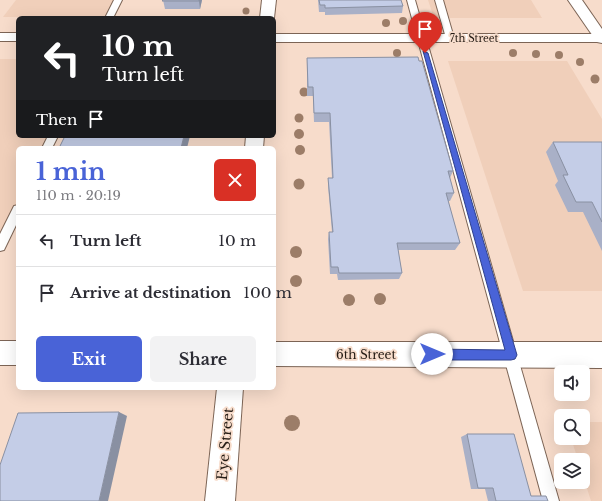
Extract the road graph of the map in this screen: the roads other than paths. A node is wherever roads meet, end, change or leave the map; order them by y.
1 (118, 0) edge
2 (269, 0) edge
3 (412, 0) edge
4 (439, 0) edge
5 (574, 0) edge
6 (111, 16) edge
7 (267, 16) edge
8 (0, 37) edge
9 (16, 37) edge
10 (276, 38) edge
11 (421, 38) junction
12 (450, 38) junction
13 (602, 39) edge
14 (16, 213) edge
15 (0, 246) edge
16 (0, 353) edge
17 (16, 353) edge
18 (276, 354) edge
19 (511, 355) junction
20 (602, 355) edge
21 (230, 390) edge
22 (220, 501) edge
23 (551, 501) edge

1 - 6 lane
2 - 7 street
3 - 11 lane
4 - 12 lane
5 - 13 street
8 - 9 street
10 - 11 street, 7th Street
11 - 12 street, 7th Street
11 - 19 lane
12 - 13 street, 7th Street
14 - 15 lane
16 - 17 street
18 - 19 street, 6th Street
19 - 20 street, 6th Street
19 - 23 lane
21 - 22 street, Eye Street

